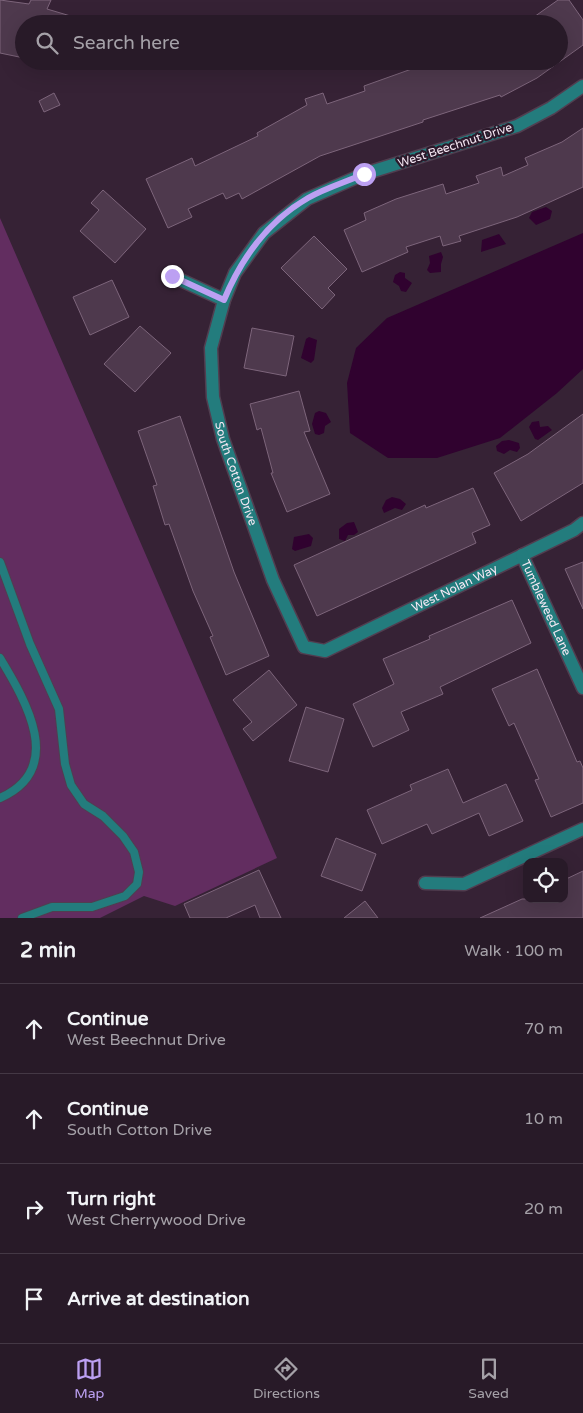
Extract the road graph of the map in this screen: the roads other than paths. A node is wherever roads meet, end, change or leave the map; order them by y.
1 (583, 86) edge
2 (235, 273) joint
3 (172, 276) dead end
4 (224, 300) junction
5 (583, 523) edge
6 (522, 555) junction
7 (0, 562) edge
8 (325, 651) joint
9 (0, 658) edge
10 (583, 688) edge
11 (0, 798) edge
12 (583, 829) edge
13 (425, 883) dead end
14 (22, 918) edge

1 - 2 street, West Beechnut Drive
2 - 4 street, South Cotton Drive
3 - 4 street
4 - 8 street, South Cotton Drive
5 - 6 street, West Nolan Way
6 - 8 street, West Nolan Way
6 - 10 street, Tumbleweed Lane
7 - 14 lane
9 - 11 lane
12 - 13 street

